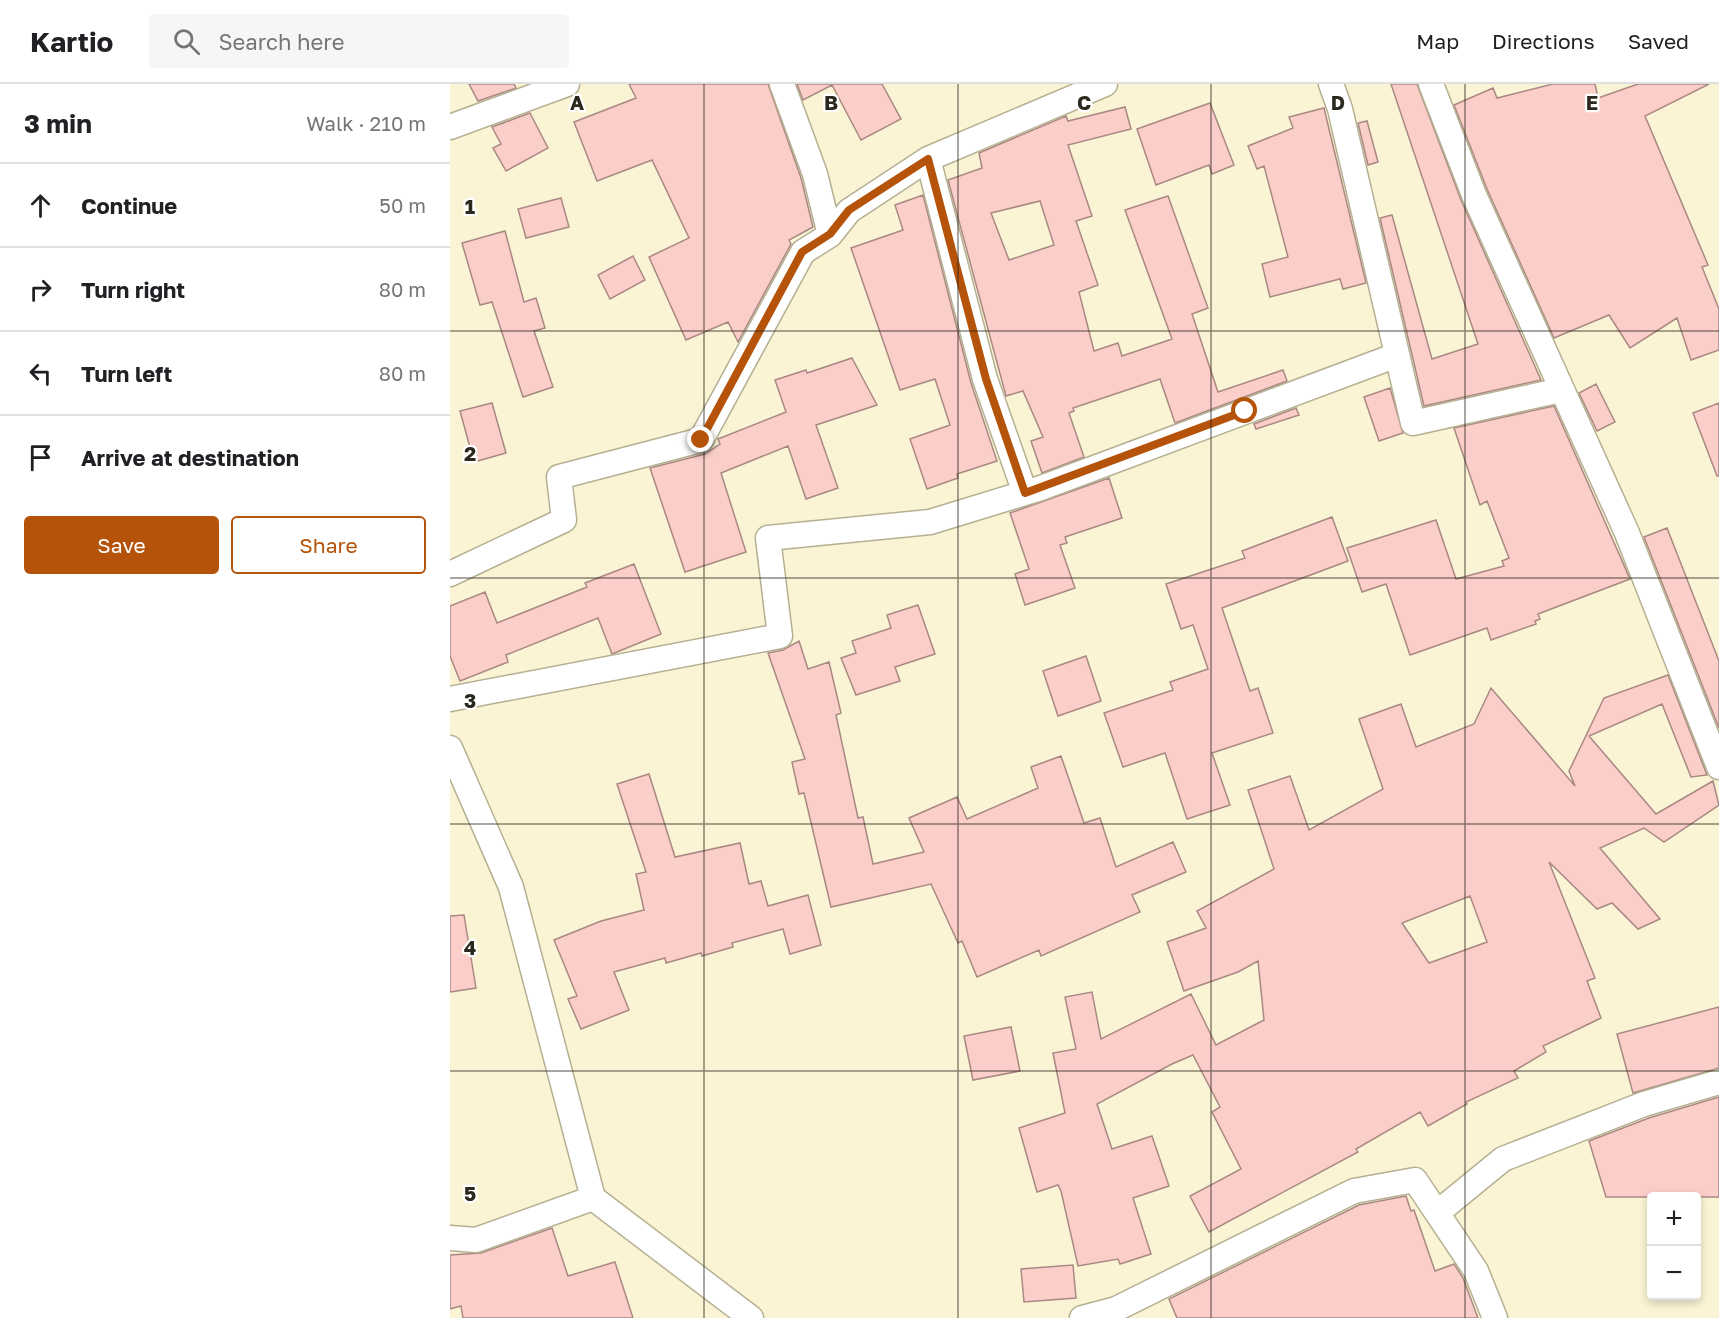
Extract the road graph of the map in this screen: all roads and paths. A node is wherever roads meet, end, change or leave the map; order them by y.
1 (567, 84) edge
2 (782, 84) edge
3 (1105, 84) edge
4 (1330, 84) edge
5 (1431, 84) edge
6 (450, 127) edge
7 (928, 159) junction
8 (830, 234) junction
9 (1397, 355) junction
10 (1561, 390) junction
11 (1025, 493) junction
12 (450, 574) edge
13 (450, 699) edge
14 (450, 748) edge
15 (1719, 767) edge
16 (1719, 1082) edge
17 (593, 1198) junction
18 (1437, 1213) junction
19 (450, 1238) edge
20 (1117, 1313) edge
21 (751, 1318) edge
22 (1082, 1318) edge
23 (1495, 1318) edge

1 - 6 street
2 - 8 street
3 - 7 street
4 - 9 street
5 - 10 street
7 - 8 street
7 - 11 street
8 - 12 street
9 - 10 street
9 - 11 street
10 - 15 street
11 - 13 street
14 - 17 street
16 - 18 street
17 - 19 street
17 - 21 street
18 - 20 street
18 - 23 street
20 - 22 street

